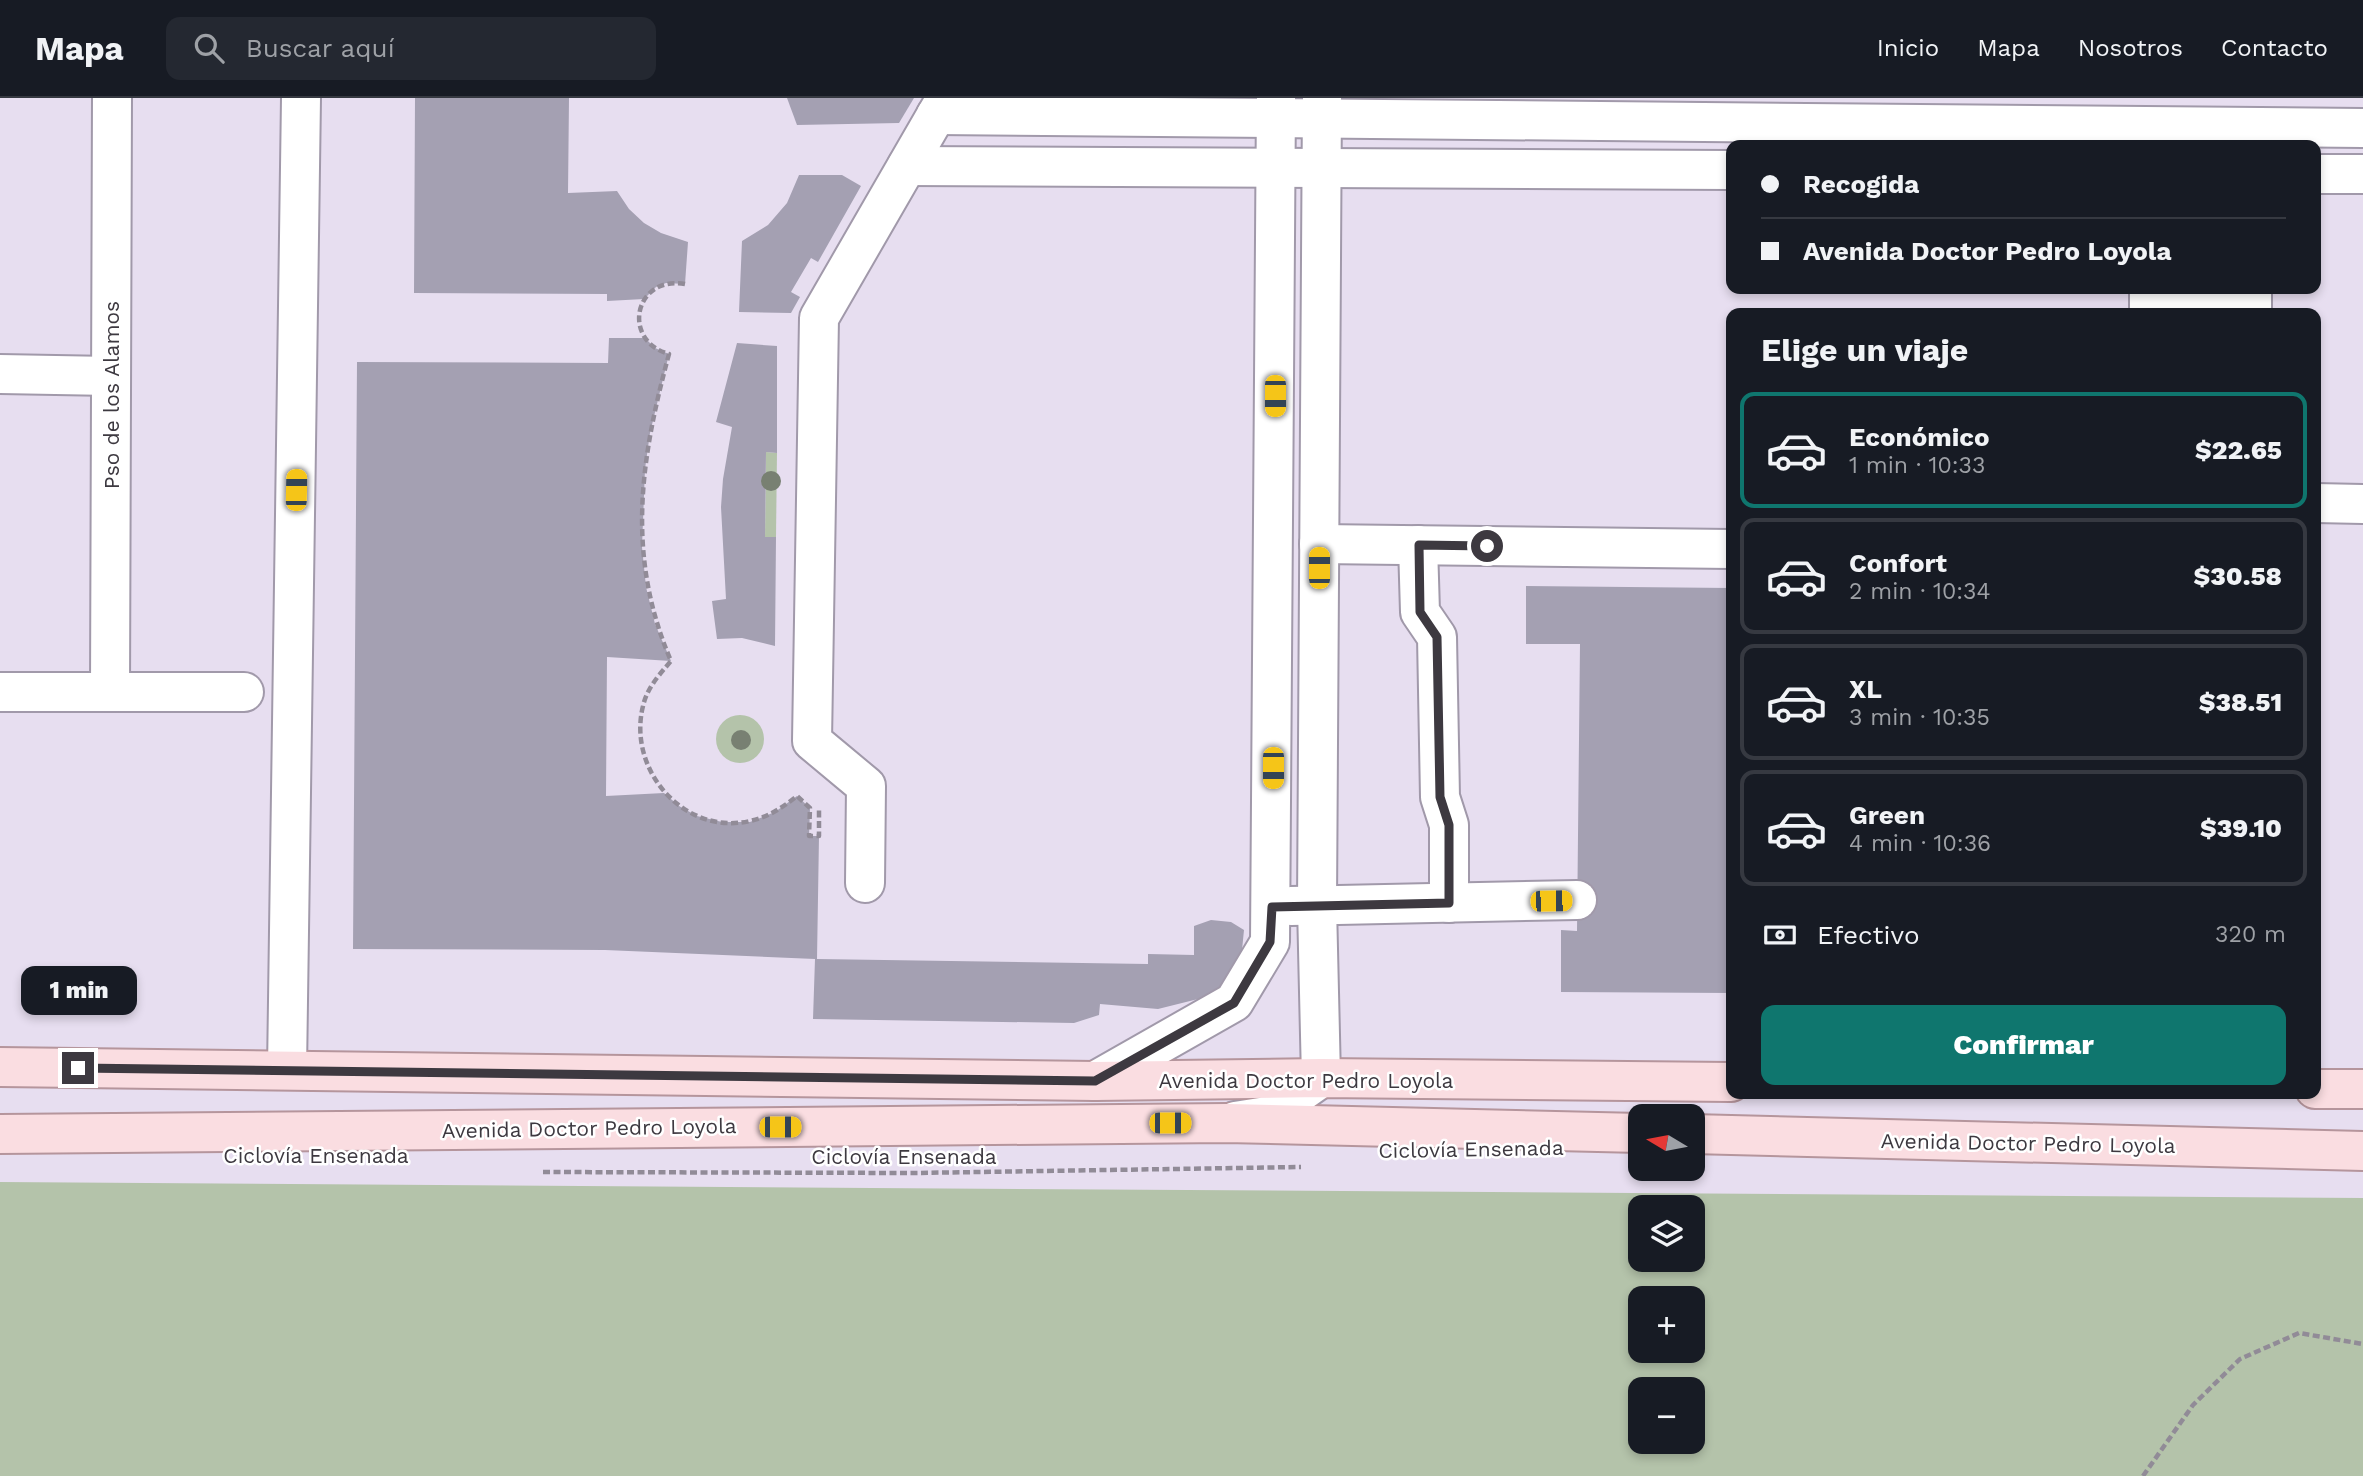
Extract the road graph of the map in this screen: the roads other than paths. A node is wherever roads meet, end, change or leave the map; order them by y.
1 (112, 98) edge
2 (301, 98) edge
3 (941, 106) edge
4 (1276, 108) edge
5 (1322, 108) edge
6 (1740, 122) edge
7 (2363, 128) edge
8 (907, 166) junction
9 (1276, 168) junction
10 (1322, 168) junction
11 (1726, 170) edge
12 (2321, 174) edge
13 (2363, 174) edge
14 (1275, 370) junction
15 (1321, 371) junction
16 (0, 374) edge
17 (111, 376) junction
18 (2321, 503) edge
19 (2363, 503) edge
20 (1319, 544) junction
21 (1419, 545) junction
22 (1726, 549) edge
23 (1273, 688) junction
24 (1318, 688) junction
25 (0, 692) edge
26 (110, 692) junction
27 (244, 692) dead end
28 (865, 883) dead end
29 (1577, 900) dead end
30 (1449, 903) junction
31 (1317, 906) junction
32 (1272, 907) junction
33 (0, 1067) edge
34 (287, 1070) junction
35 (1321, 1078) junction
36 (1095, 1081) junction
37 (1726, 1082) edge
38 (2321, 1089) edge
39 (2363, 1089) edge
40 (1226, 1123) junction
41 (1628, 1133) edge
42 (0, 1134) edge
43 (1705, 1134) edge
44 (2363, 1151) edge

1 - 17 street, Pso de los Alamos
2 - 34 street
3 - 4 street
3 - 8 street
4 - 5 street
4 - 9 street
5 - 6 street
5 - 10 street
6 - 7 street
8 - 9 street
8 - 28 street
9 - 10 street
9 - 14 street
10 - 11 street
10 - 15 street
12 - 13 street
14 - 15 street
14 - 23 street
15 - 20 street
16 - 17 street
17 - 26 street, Pso de los Alamos
18 - 19 street
20 - 21 street
20 - 24 street
21 - 22 street
21 - 30 street
23 - 24 street
23 - 32 street
24 - 31 street
25 - 26 street
26 - 27 street
29 - 30 street
30 - 31 street
31 - 32 street
31 - 35 street
32 - 36 street
33 - 34 main road, Avenida Doctor Pedro Loyola
34 - 36 main road, Avenida Doctor Pedro Loyola
35 - 36 main road, Avenida Doctor Pedro Loyola
35 - 37 main road, Avenida Doctor Pedro Loyola
35 - 40 street
38 - 39 main road
40 - 41 main road, Avenida Doctor Pedro Loyola
40 - 42 main road, Avenida Doctor Pedro Loyola
43 - 44 main road, Avenida Doctor Pedro Loyola

